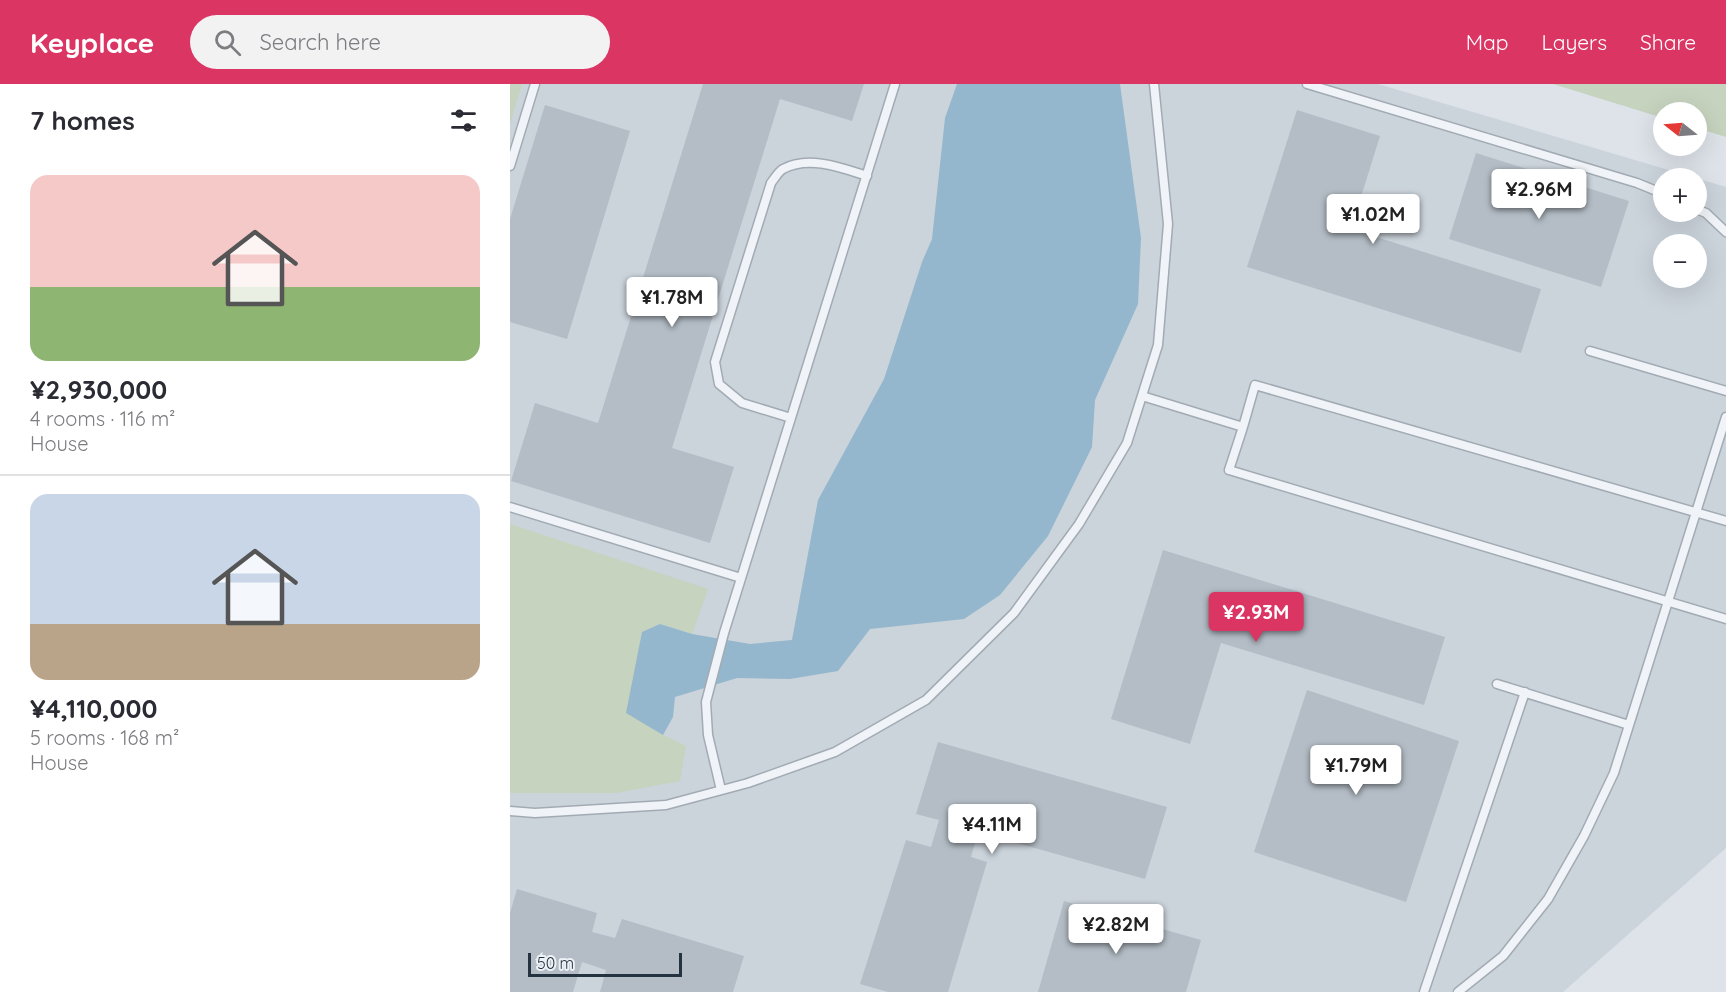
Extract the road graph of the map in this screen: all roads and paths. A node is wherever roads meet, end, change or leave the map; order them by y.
1 (535, 84) edge
2 (895, 84) edge
3 (1154, 84) edge
4 (1307, 84) edge
5 (510, 166) edge
6 (867, 176) junction
7 (1653, 190) edge
8 (1707, 214) edge
9 (1726, 232) edge
10 (1590, 351) dead end
11 (1726, 391) edge
12 (1142, 396) junction
13 (791, 417) junction
14 (1726, 417) edge
15 (1243, 427) junction
16 (510, 507) edge
17 (1696, 512) junction
18 (1726, 521) edge
19 (741, 578) junction
20 (1668, 602) junction
21 (1726, 619) edge
22 (1497, 684) dead end
23 (1525, 692) junction
24 (1629, 725) junction
25 (722, 790) junction
26 (510, 811) edge
27 (1424, 992) edge
28 (1458, 992) edge

1 - 5 lane
2 - 6 lane
3 - 12 lane
4 - 7 lane
6 - 13 lane
6 - 13 lane
8 - 9 lane
10 - 11 lane
12 - 15 lane
12 - 25 lane
13 - 19 lane
14 - 17 lane
15 - 17 lane
15 - 20 lane
16 - 19 lane
17 - 18 lane
17 - 20 lane
19 - 25 lane
20 - 21 lane
20 - 24 lane
22 - 23 lane
23 - 24 lane
23 - 27 lane
24 - 28 lane
25 - 26 lane

